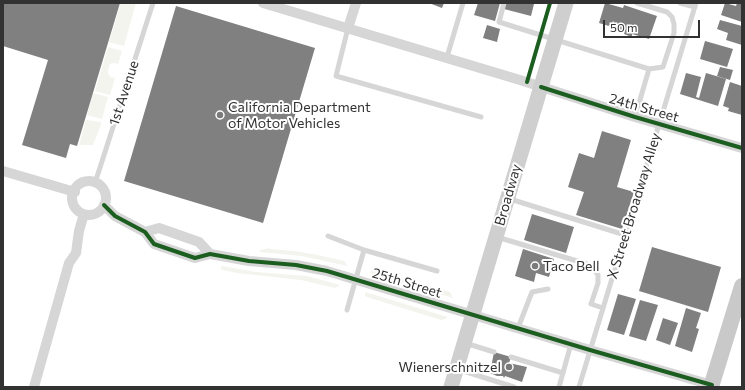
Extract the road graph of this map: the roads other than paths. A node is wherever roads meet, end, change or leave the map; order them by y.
1 (153, 3) edge
2 (263, 3) edge
3 (356, 3) edge
4 (463, 3) edge
5 (504, 3) edge
6 (566, 3) edge
7 (637, 3) edge
8 (680, 3) edge
9 (695, 5) edge
10 (348, 28) junction
11 (555, 40) junction
12 (446, 57) junction
13 (649, 69) junction
14 (541, 87) junction
15 (481, 117) dead end
16 (635, 117) junction
17 (659, 124) junction
18 (742, 148) edge
19 (3, 171) edge
20 (95, 182) junction
21 (74, 192) junction
22 (507, 198) junction
23 (104, 205) junction
24 (84, 214) junction
25 (145, 232) junction
26 (625, 235) junction
27 (328, 236) dead end
28 (496, 237) junction
29 (364, 250) junction
30 (210, 254) junction
31 (437, 271) dead end
32 (356, 279) junction
33 (742, 286) edge
34 (548, 289) dead end
35 (603, 308) junction
36 (347, 310) dead end
37 (472, 314) junction
38 (518, 328) junction
39 (464, 343) junction
40 (571, 344) junction
41 (590, 350) junction
42 (494, 352) dead end
43 (511, 357) dead end
44 (456, 369) junction
45 (563, 373) junction
46 (712, 386) edge
47 (34, 387) edge
48 (450, 387) edge
49 (514, 387) edge
50 (559, 387) edge
51 (579, 387) edge

1 - 20 lane, 1st Avenue
2 - 10 street, 24th Street
3 - 10 street
4 - 12 lane
5 - 11 lane
6 - 11 main road, Broadway
7 - 13 lane
8 - 9 lane
9 - 17 lane, X Street Broadway Alley
10 - 12 street, 24th Street
10 - 15 lane
11 - 13 lane
11 - 14 main road, Broadway
12 - 14 street, 24th Street
13 - 16 lane
14 - 16 street, 24th Street
14 - 22 main road, Broadway
16 - 17 street, 24th Street
17 - 18 street, 24th Street
17 - 26 lane, X Street Broadway Alley
19 - 21 street
20 - 21 street
20 - 23 street
21 - 24 street
22 - 26 lane
22 - 28 main road, Broadway
23 - 24 street
23 - 25 street, 25th Street
24 - 47 street
25 - 30 street, 25th Street
25 - 30 street, 25th Street
26 - 35 lane, X Street Broadway Alley
27 - 29 lane
28 - 35 lane
28 - 37 main road, Broadway
29 - 31 lane
29 - 32 lane
30 - 32 street, 25th Street
32 - 36 lane
32 - 37 street, 25th Street
33 - 46 main road
34 - 38 lane
35 - 41 lane, X Street Broadway Alley
37 - 38 street, 25th Street
37 - 39 main road, Broadway
38 - 40 street, 25th Street
39 - 42 lane
39 - 44 main road, Broadway
40 - 41 street, 25th Street
40 - 45 lane
41 - 46 street, 25th Street
41 - 51 lane, X Street Broadway Alley
43 - 45 lane
44 - 48 main road, Broadway
44 - 49 lane
45 - 50 lane

